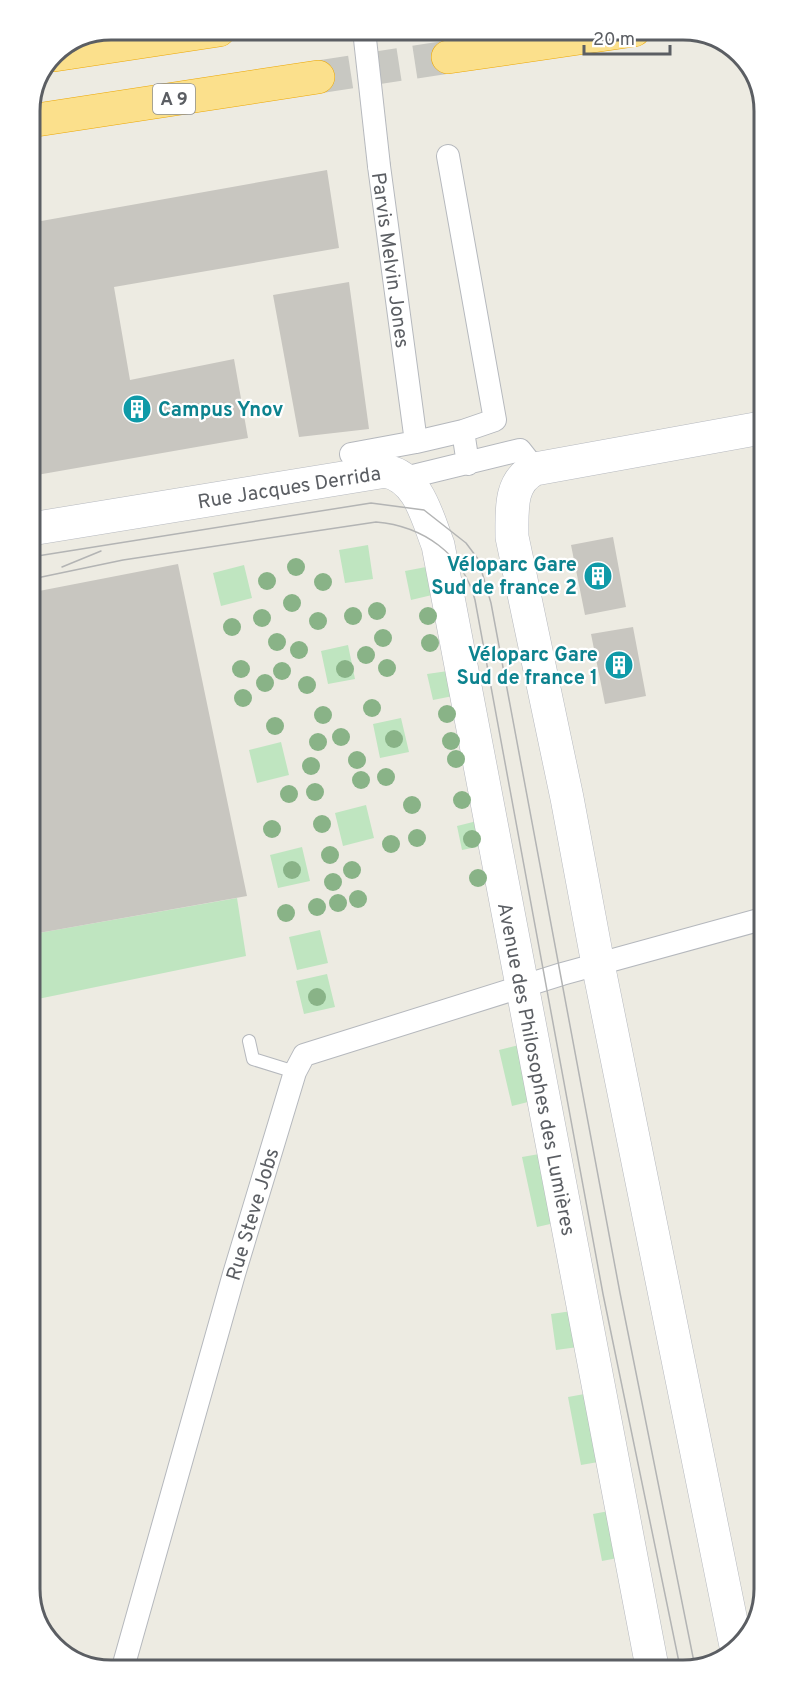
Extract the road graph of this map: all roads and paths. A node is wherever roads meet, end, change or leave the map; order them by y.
1 (153, 40) edge
2 (365, 40) edge
3 (560, 41) edge
4 (74, 52) edge
5 (448, 57) tunnel mouth
6 (318, 77) tunnel mouth
7 (41, 119) edge
8 (448, 156) dead end
9 (754, 429) edge
10 (463, 431) junction
11 (416, 442) junction
12 (351, 454) dead end
13 (468, 464) junction
14 (535, 469) junction
15 (405, 478) junction
16 (41, 527) edge
17 (754, 921) edge
18 (598, 964) junction
19 (522, 987) junction
20 (249, 1041) dead end
21 (295, 1072) junction
22 (734, 1638) edge
23 (125, 1660) edge
24 (651, 1660) edge

1 - 4 highway
2 - 11 street, Parvis Melvin Jones, bridge
3 - 5 highway
6 - 7 highway, A 9
8 - 10 street
9 - 14 street
10 - 11 street
10 - 13 street
11 - 12 street
13 - 14 street, Rue Jacques Derrida
13 - 15 street, Rue Jacques Derrida
14 - 18 street
15 - 16 street, Rue Jacques Derrida
15 - 19 street, Avenue des Philosophes des Lumières
17 - 18 street, Rue Steve Jobs
18 - 19 street, Rue Steve Jobs
18 - 22 street
19 - 21 street, Rue Steve Jobs
19 - 24 street, Avenue des Philosophes des Lumières
20 - 21 lane
21 - 23 street, Rue Steve Jobs

